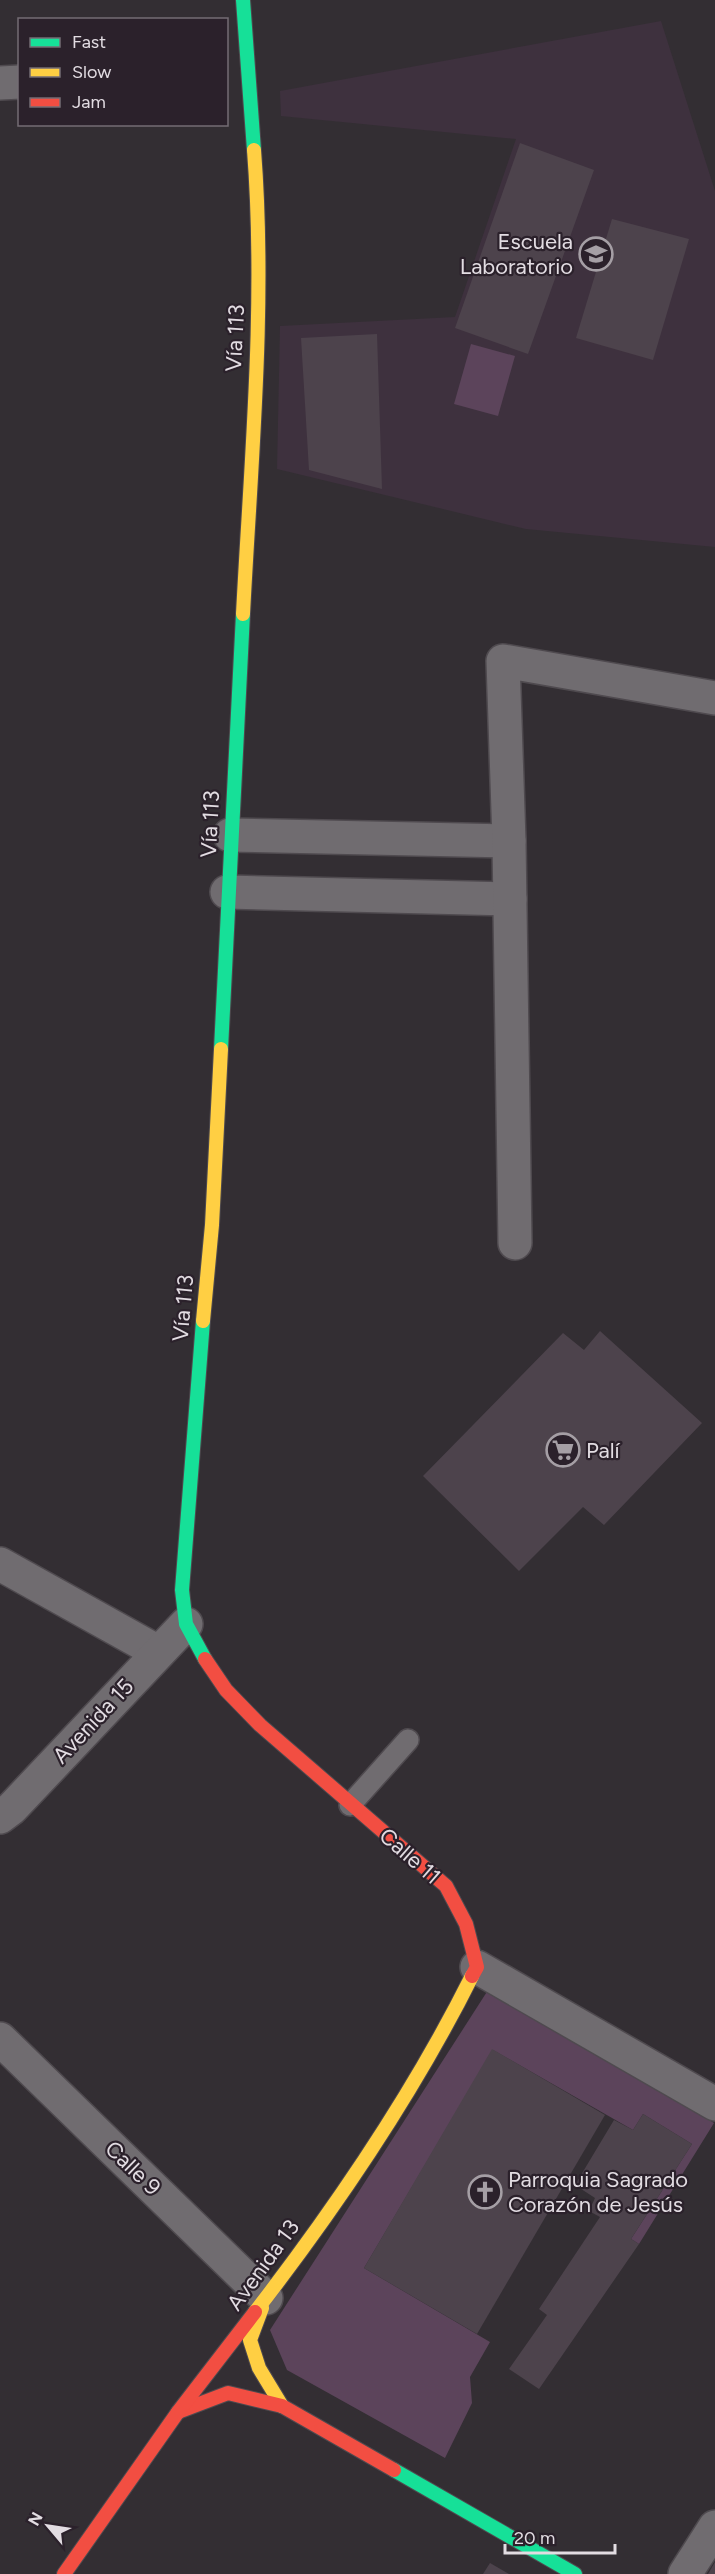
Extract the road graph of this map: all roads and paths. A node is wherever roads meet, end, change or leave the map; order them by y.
1 (243, 0) edge
2 (0, 82) edge
3 (18, 82) edge
4 (715, 698) edge
5 (230, 835) junction
6 (509, 841) junction
7 (228, 892) junction
8 (510, 899) junction
9 (515, 1243) dead end
10 (0, 1564) edge
11 (191, 1635) junction
12 (158, 1652) junction
13 (408, 1740) dead end
14 (350, 1805) junction
15 (0, 1817) edge
16 (477, 1968) junction
17 (0, 2038) edge
18 (715, 2104) edge
19 (266, 2298) junction
20 (282, 2406) junction
21 (178, 2412) junction
22 (715, 2527) edge
23 (64, 2574) edge
24 (575, 2574) edge
25 (685, 2574) edge

1 - 5 main road, Vía 113
2 - 3 street
4 - 6 street
5 - 6 street
5 - 7 main road, Vía 113
6 - 8 street
7 - 8 street
7 - 11 main road, Vía 113
8 - 9 street
10 - 12 street
11 - 12 street, Avenida 15
11 - 14 main road, Calle 11
12 - 15 street, Avenida 15
13 - 14 lane
14 - 16 main road, Calle 11
16 - 18 street
16 - 19 main road, Avenida 13
17 - 19 street, Calle 9
19 - 20 main road
19 - 21 main road, Avenida 13
20 - 21 main road
20 - 24 main road
21 - 23 main road, Avenida 13
22 - 25 street

